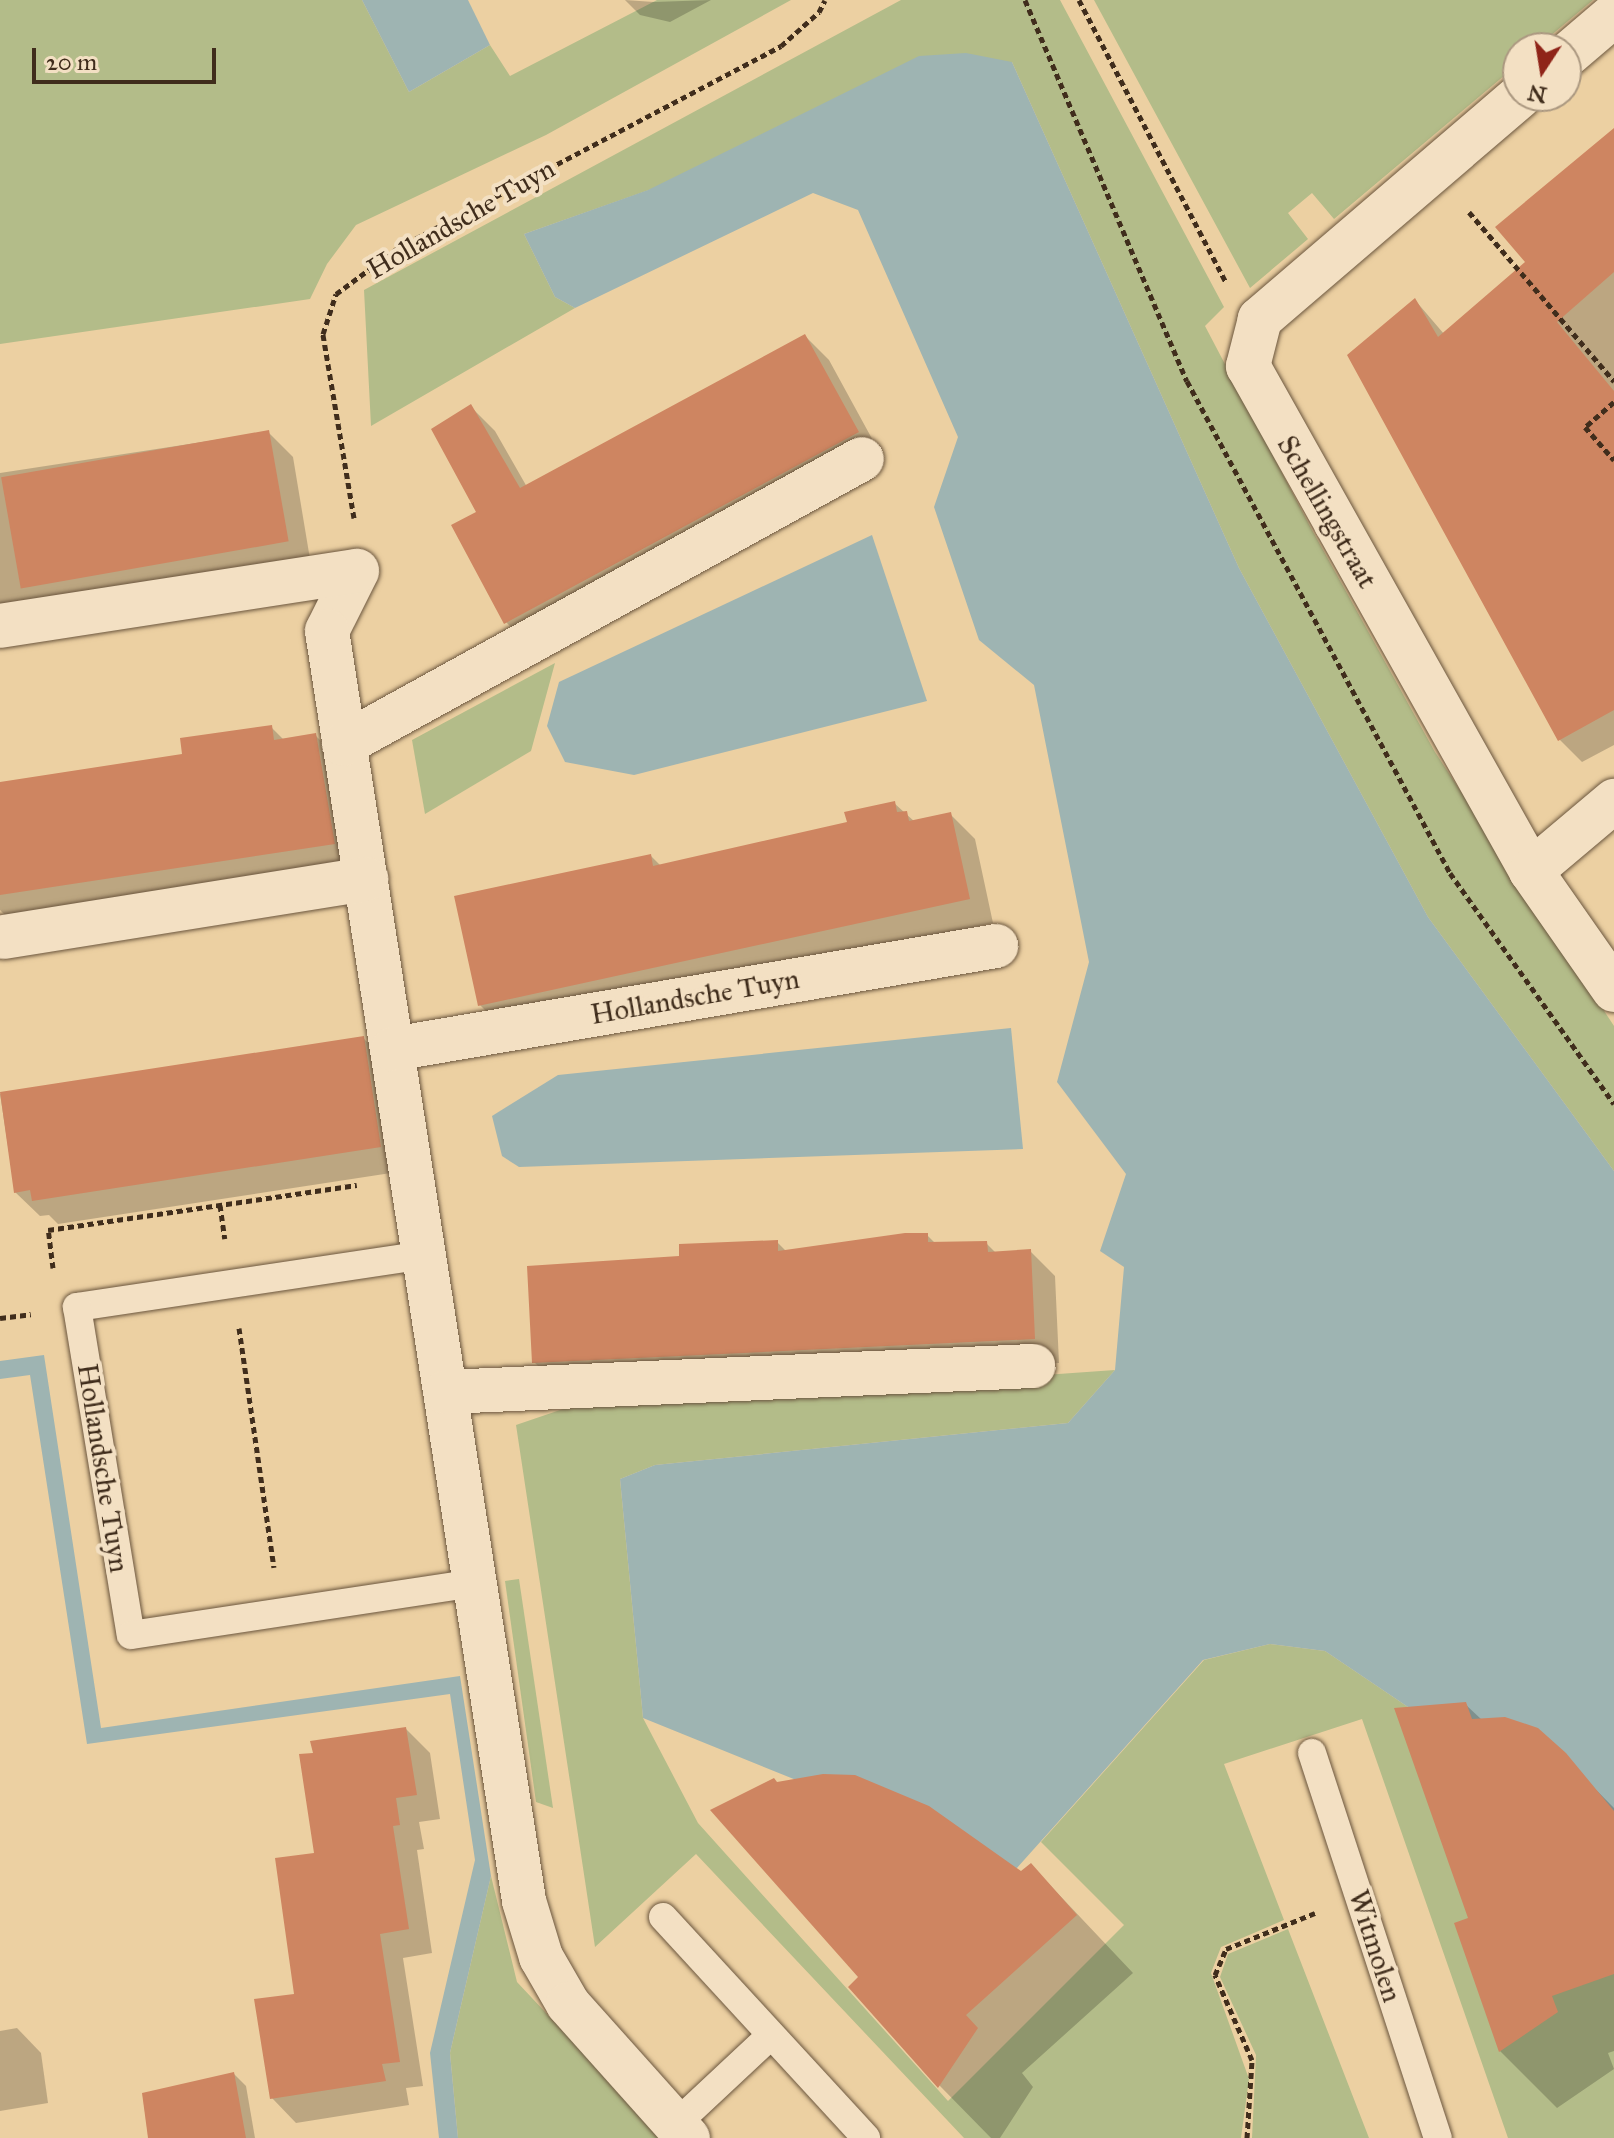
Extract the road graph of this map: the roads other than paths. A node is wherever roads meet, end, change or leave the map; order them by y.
1 (1614, 15) edge
2 (1582, 42) edge
3 (1502, 111) edge
4 (862, 459) dead end
5 (0, 626) edge
6 (344, 744) junction
7 (1614, 801) edge
8 (1531, 871) junction
9 (366, 879) junction
10 (4, 937) dead end
11 (996, 946) dead end
12 (1614, 990) edge
13 (393, 1049) junction
14 (425, 1255) junction
15 (1033, 1366) dead end
16 (446, 1392) junction
17 (474, 1583) junction
18 (1312, 1753) dead end
19 (663, 1917) dead end
20 (771, 2035) junction
21 (682, 2131) edge
22 (866, 2138) edge
23 (1438, 2138) edge

1 - 2 street
3 - 8 street, Schellingstraat
4 - 6 street
5 - 6 street
6 - 9 street
7 - 8 street
8 - 12 street, Schellingstraat
9 - 10 street
9 - 13 street
11 - 13 street, Hollandsche Tuyn
13 - 14 street
14 - 16 street
14 - 17 lane, Hollandsche Tuyn
15 - 16 street
16 - 17 street
17 - 21 street
18 - 23 lane, Witmolen
19 - 20 lane
20 - 21 lane
20 - 22 lane

